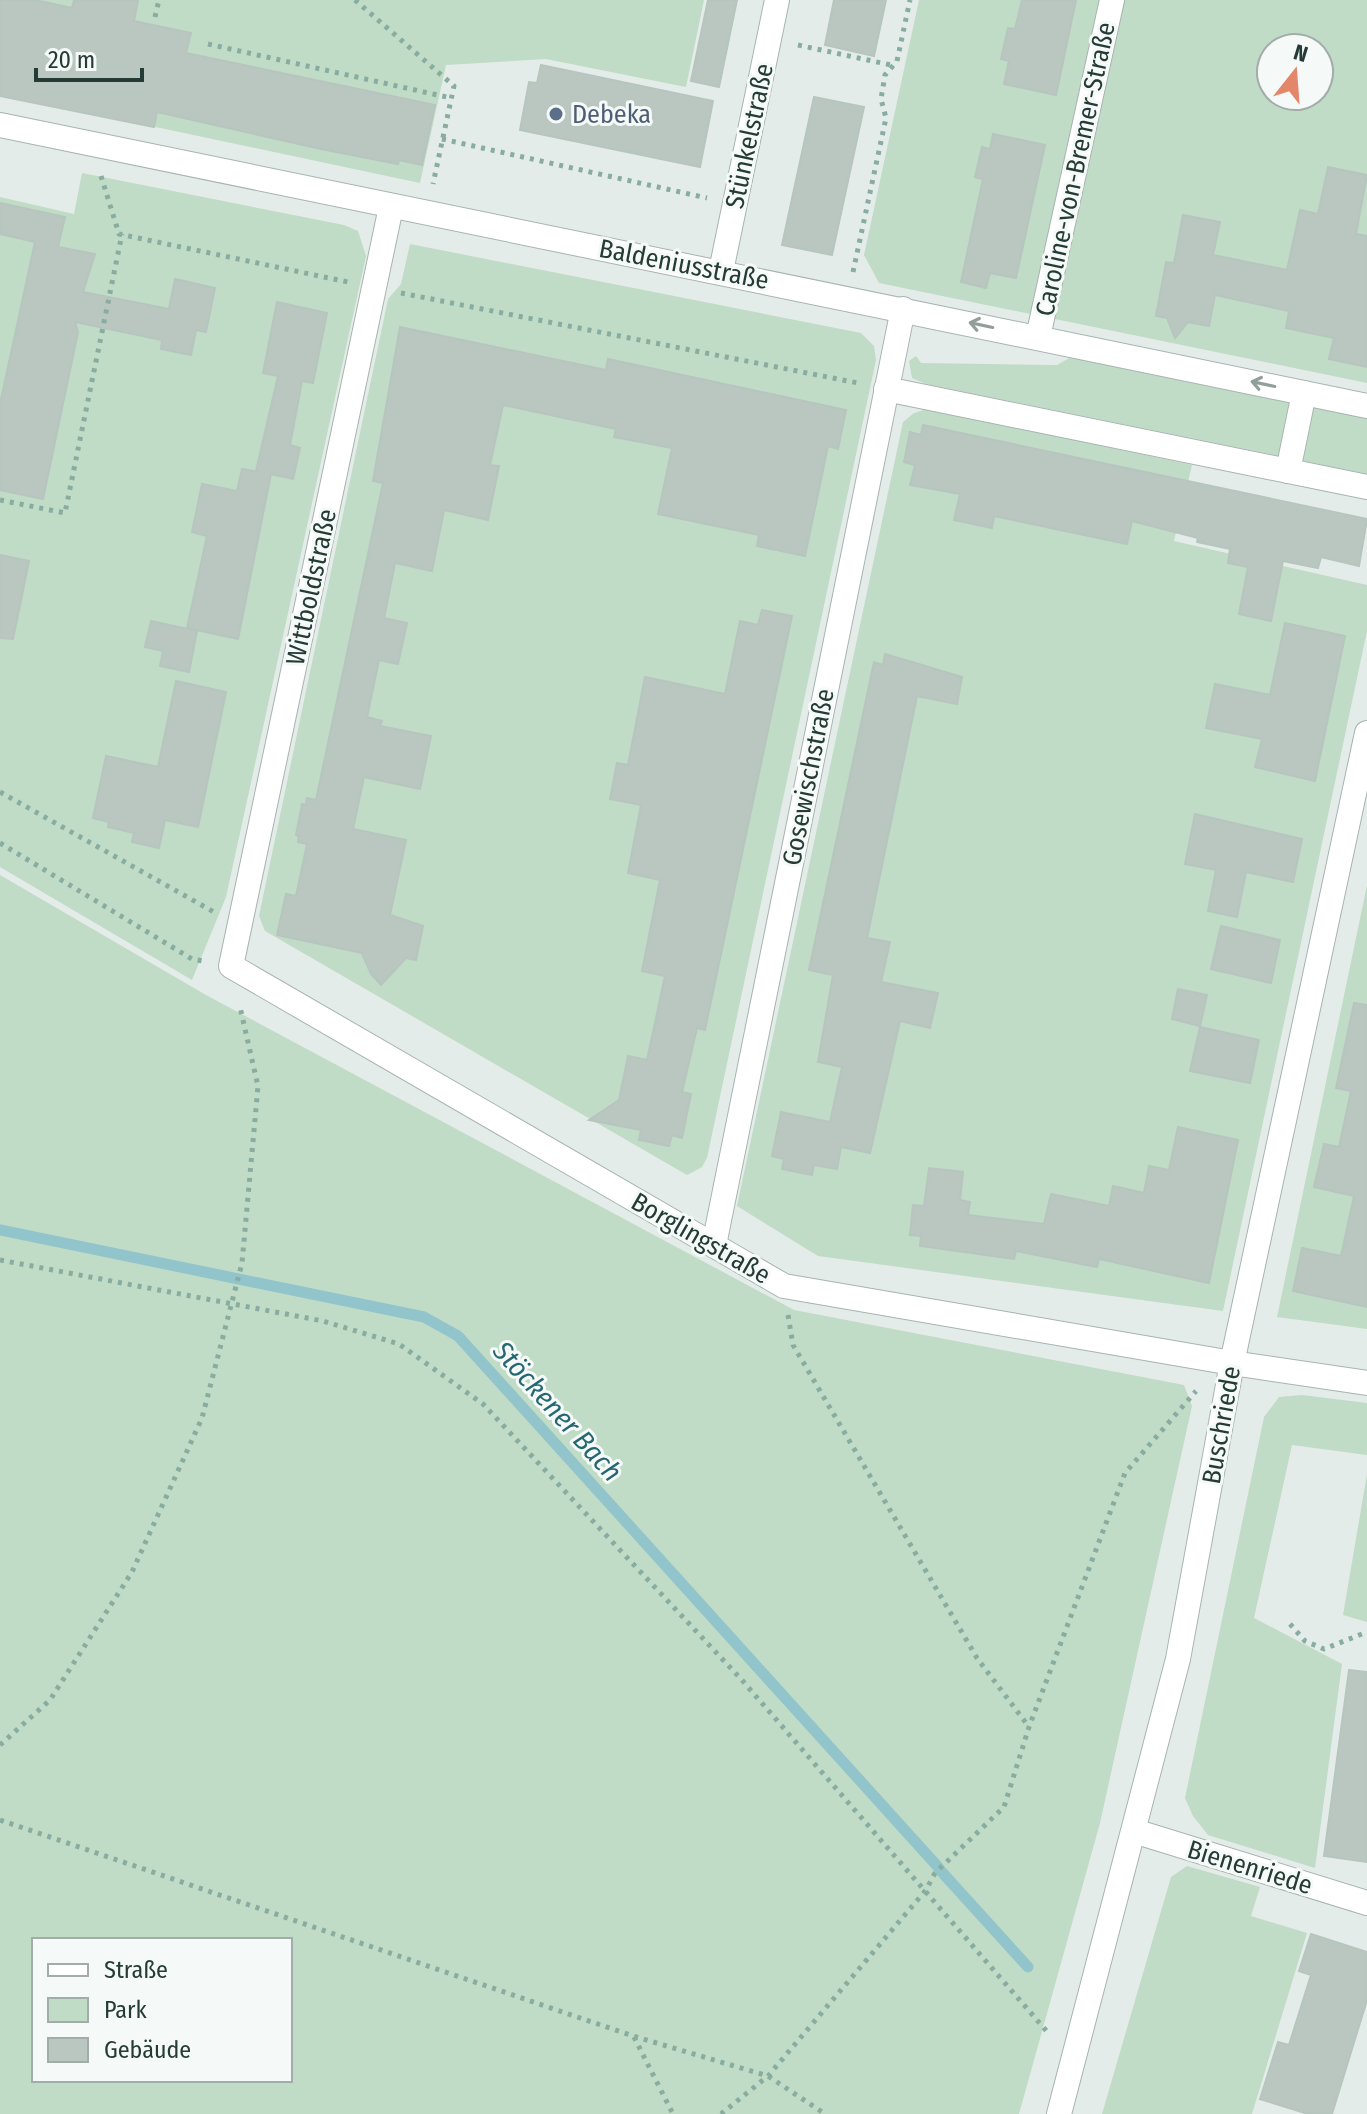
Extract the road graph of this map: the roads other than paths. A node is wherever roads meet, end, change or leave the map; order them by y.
1 (777, 0) edge
2 (1112, 0) edge
3 (0, 125) edge
4 (391, 207) junction
5 (721, 271) junction
6 (903, 309) junction
7 (1038, 337) junction
8 (886, 389) junction
9 (1304, 393) junction
10 (1367, 406) edge
11 (1288, 471) junction
12 (1367, 487) edge
13 (1367, 733) edge
14 (231, 966) joint
15 (714, 1245) junction
16 (1232, 1363) junction
17 (1367, 1383) edge
18 (1134, 1831) junction
19 (1367, 1903) edge
20 (1059, 2114) edge

1 - 5 street, Stünkelstraße
2 - 7 street, Caroline-von-Bremer-Straße
3 - 4 street, Baldeniusstraße
4 - 5 street, Baldeniusstraße
4 - 14 street, Wittboldstraße
5 - 6 street, Baldeniusstraße
7 -> 6 street, Baldeniusstraße
6 - 8 street, Gosewischstraße
9 -> 7 street, Baldeniusstraße
8 - 11 street
8 - 15 street, Gosewischstraße
9 - 10 street, Baldeniusstraße
9 - 11 street
11 - 12 street
13 - 16 street, Buschriede
14 - 15 street, Borglingstraße
15 - 16 street, Borglingstraße
16 - 17 street, Borglingstraße
16 - 18 street, Buschriede
18 - 19 street, Bienenriede
18 - 20 street, Buschriede

